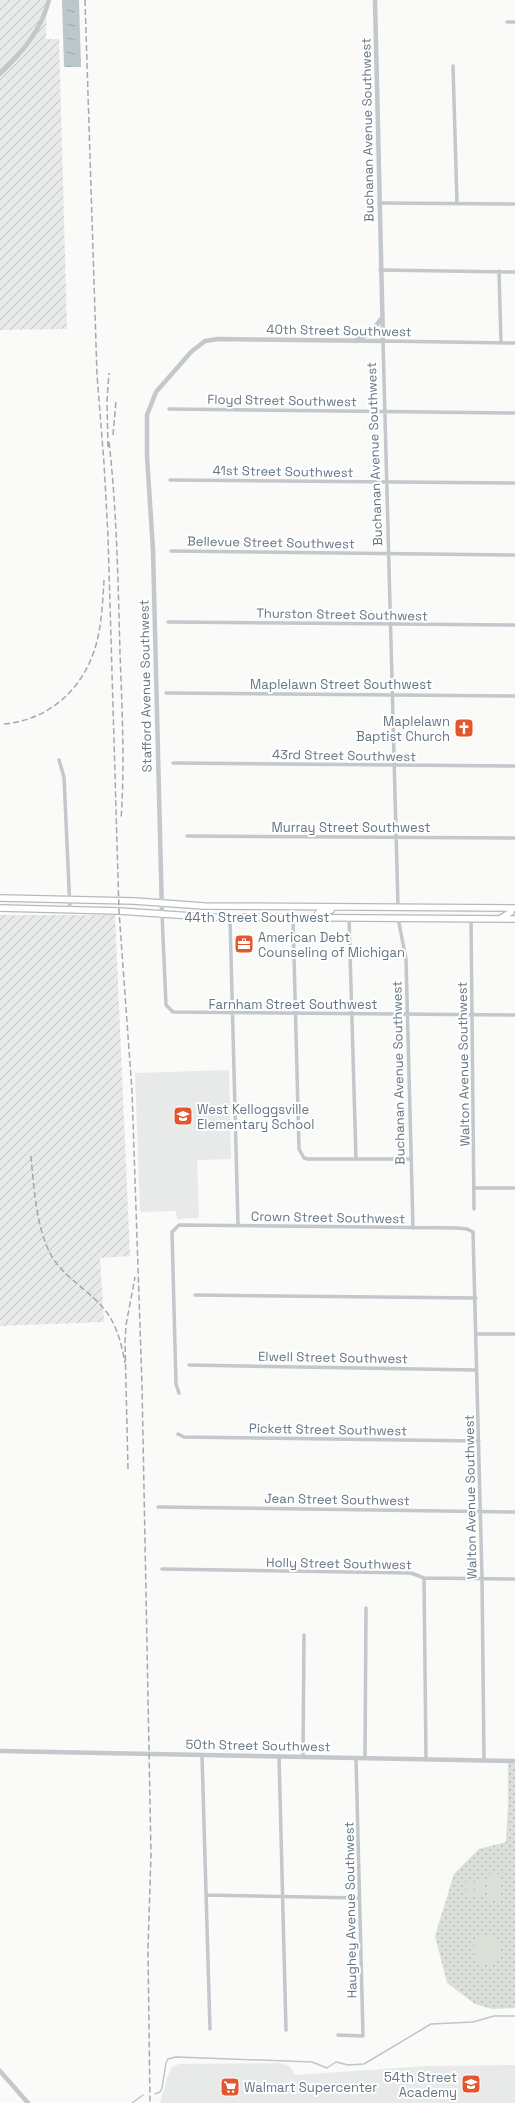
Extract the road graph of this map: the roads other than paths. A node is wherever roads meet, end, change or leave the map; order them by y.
1 (49, 0) edge
2 (375, 0) edge
3 (507, 22) dead end
4 (515, 22) edge
5 (453, 66) dead end
6 (0, 74) edge
7 (379, 203) junction
8 (457, 203) junction
9 (515, 204) edge
10 (380, 270) junction
11 (499, 271) junction
12 (515, 272) edge
13 (382, 318) junction
14 (354, 341) junction
15 (383, 342) junction
16 (501, 343) junction
17 (515, 343) edge
18 (175, 371) joint
19 (169, 409) dead end
20 (384, 412) junction
21 (515, 413) edge
22 (170, 480) dead end
23 (386, 482) junction
24 (515, 483) edge
25 (171, 551) dead end
26 (388, 553) junction
27 (515, 554) edge
28 (168, 622) dead end
29 (390, 624) junction
30 (515, 625) edge
31 (166, 693) dead end
32 (391, 695) junction
33 (515, 696) edge
34 (59, 760) dead end
35 (173, 763) dead end
36 (394, 766) junction
37 (515, 766) edge
38 (188, 836) dead end
39 (396, 837) junction
40 (515, 838) edge
41 (0, 898) edge
42 (69, 899) junction
43 (162, 904) junction
44 (341, 907) junction
45 (0, 908) edge
46 (398, 908) junction
47 (514, 908) edge
48 (70, 910) junction
49 (162, 914) junction
50 (230, 917) junction
51 (316, 917) junction
52 (349, 917) junction
53 (293, 918) junction
54 (398, 918) junction
55 (471, 919) junction
56 (499, 919) junction
57 (515, 919) edge
58 (168, 1009) joint
59 (231, 1014) junction
60 (295, 1014) junction
61 (351, 1014) junction
62 (406, 1015) junction
63 (515, 1015) edge
64 (472, 1016) junction
65 (356, 1159) junction
66 (411, 1159) junction
67 (474, 1188) junction
68 (515, 1188) edge
69 (474, 1209) dead end
70 (238, 1226) junction
71 (412, 1228) junction
72 (474, 1234) joint
73 (195, 1295) dead end
74 (476, 1298) junction
75 (476, 1334) junction
76 (515, 1334) edge
77 (189, 1365) dead end
78 (476, 1370) junction
79 (179, 1393) dead end
80 (178, 1434) dead end
81 (479, 1441) junction
82 (158, 1507) dead end
83 (480, 1511) junction
84 (515, 1512) edge
85 (162, 1569) dead end
86 (424, 1578) junction
87 (482, 1578) junction
88 (515, 1579) edge
89 (366, 1608) dead end
90 (304, 1634) dead end
91 (0, 1751) edge
92 (202, 1755) junction
93 (279, 1756) junction
94 (303, 1756) junction
95 (356, 1758) junction
96 (365, 1758) junction
97 (426, 1759) junction
98 (484, 1760) junction
99 (515, 1761) edge
100 (206, 1895) junction
101 (283, 1897) junction
102 (359, 1898) junction
103 (210, 2029) dead end
104 (286, 2030) dead end
105 (338, 2035) dead end
106 (0, 2071) edge
107 (28, 2103) edge

1 - 6 street
2 - 7 street, Buchanan Avenue Southwest
3 - 4 street
5 - 8 street
7 - 8 street
7 - 10 street, Buchanan Avenue Southwest
8 - 9 street
10 - 11 street
10 - 13 street, Buchanan Avenue Southwest
11 - 12 street
11 - 16 street
13 - 14 street
13 - 15 street, Buchanan Avenue Southwest
14 - 15 street, 40th Street Southwest
14 - 18 street, 40th Street Southwest
15 - 16 street, 40th Street Southwest
15 - 20 street, Buchanan Avenue Southwest
16 - 17 street, 40th Street Southwest
18 - 43 street, Stafford Avenue Southwest
19 - 20 street, Floyd Street Southwest
20 - 21 street, Floyd Street Southwest
20 - 23 street, Buchanan Avenue Southwest
22 - 23 street, 41st Street Southwest
23 - 24 street, 41st Street Southwest
23 - 26 street, Buchanan Avenue Southwest
25 - 26 street, Bellevue Street Southwest
26 - 27 street, Bellevue Street Southwest
26 - 29 street, Buchanan Avenue Southwest
28 - 29 street, Thurston Street Southwest
29 - 30 street, Thurston Street Southwest
29 - 32 street, Buchanan Avenue Southwest
31 - 32 street, Maplelawn Street Southwest
32 - 33 street, Maplelawn Street Southwest
32 - 36 street, Buchanan Avenue Southwest
34 - 42 street
35 - 36 street, 43rd Street Southwest
36 - 37 street, 43rd Street Southwest
36 - 39 street, Buchanan Avenue Southwest
38 - 39 street, Murray Street Southwest
39 - 40 street, Murray Street Southwest
39 - 46 street, Buchanan Avenue Southwest
41 - 42 main road, 44th Street Southwest
42 - 43 main road, 44th Street Southwest
42 - 48 street
43 - 44 main road, 44th Street Southwest
43 - 49 street, Stafford Avenue Southwest
44 - 46 main road, 44th Street Southwest
44 - 51 main road
45 - 48 main road, 44th Street Southwest
46 - 47 main road, 44th Street Southwest
47 - 56 main road
48 - 49 main road, 44th Street Southwest
49 - 50 main road, 44th Street Southwest
49 - 58 street, Stafford Avenue Southwest
50 - 53 main road, 44th Street Southwest
50 - 59 street
51 - 52 main road, 44th Street Southwest
51 - 53 main road, 44th Street Southwest
52 - 54 main road, 44th Street Southwest
52 - 61 street
53 - 60 street
54 - 55 main road, 44th Street Southwest
54 - 62 street, Buchanan Avenue Southwest
55 - 56 main road, 44th Street Southwest
55 - 64 street, Walton Avenue Southwest
56 - 57 main road, 44th Street Southwest
58 - 59 street, Farnham Street Southwest
59 - 60 street, Farnham Street Southwest
59 - 70 street
60 - 61 street, Farnham Street Southwest
60 - 65 street
61 - 62 street, Farnham Street Southwest
61 - 65 street
62 - 64 street, Farnham Street Southwest
62 - 66 street, Buchanan Avenue Southwest
63 - 64 street, Farnham Street Southwest
64 - 67 street, Walton Avenue Southwest
65 - 66 street
66 - 71 street, Buchanan Avenue Southwest
67 - 68 street
67 - 69 street, Walton Avenue Southwest
70 - 71 street, Crown Street Southwest
70 - 79 street, Crown Street Southwest
71 - 72 street, Crown Street Southwest
72 - 74 street, Walton Avenue Southwest
73 - 74 street
74 - 75 street, Walton Avenue Southwest
75 - 76 street
75 - 78 street, Walton Avenue Southwest
77 - 78 street, Elwell Street Southwest
78 - 81 street, Walton Avenue Southwest
80 - 81 street, Pickett Street Southwest
81 - 83 street, Walton Avenue Southwest
82 - 83 street, Jean Street Southwest
83 - 84 street, Jean Street Southwest
83 - 87 street, Walton Avenue Southwest
85 - 86 street, Holly Street Southwest
86 - 87 street, Holly Street Southwest
86 - 97 street
87 - 88 street, Holly Street Southwest
87 - 98 street, Walton Avenue Southwest
89 - 96 street
90 - 94 street
91 - 92 street, 50th Street Southwest
92 - 93 street, 50th Street Southwest
92 - 100 street
93 - 94 street, 50th Street Southwest
93 - 101 street
94 - 95 street, 50th Street Southwest
95 - 96 street, 50th Street Southwest
95 - 102 street, Haughey Avenue Southwest
96 - 97 street, 50th Street Southwest
97 - 98 street, 50th Street Southwest
98 - 99 street, 50th Street Southwest
100 - 101 street
100 - 103 street
101 - 102 street
101 - 104 street
102 - 105 street, Haughey Avenue Southwest
106 - 107 street

